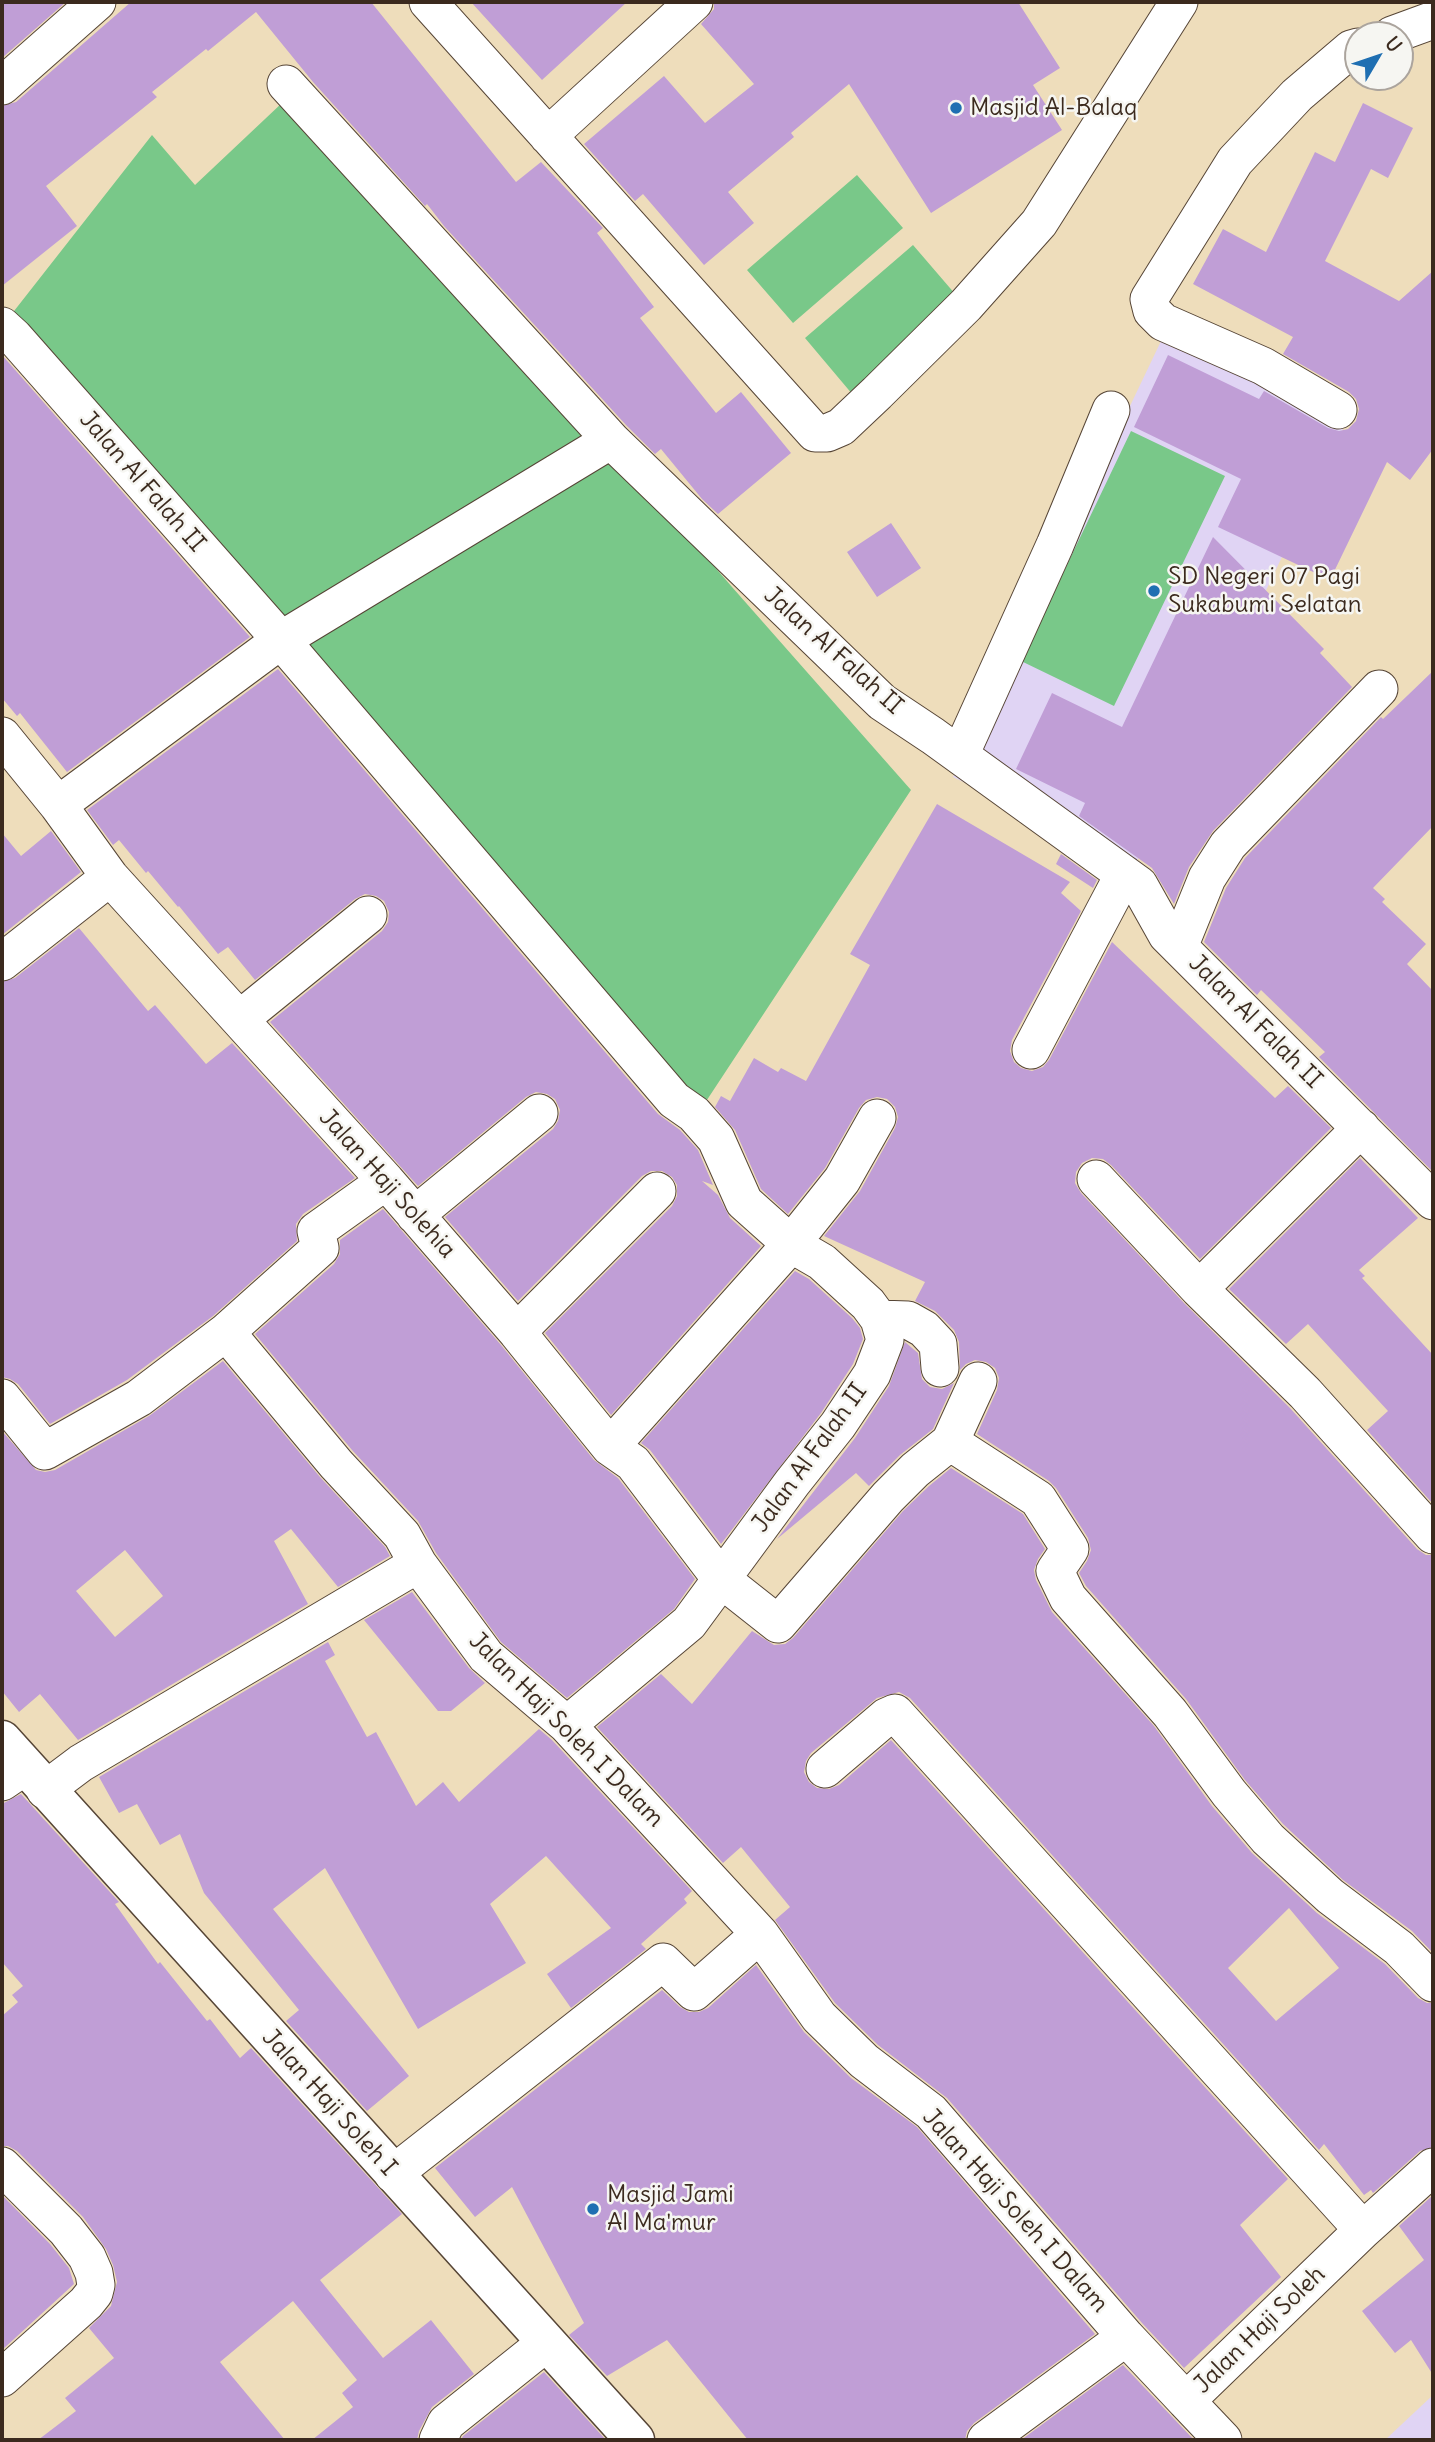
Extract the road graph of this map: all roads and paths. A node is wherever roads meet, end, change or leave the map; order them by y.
1 (97, 2) edge
2 (428, 2) edge
3 (694, 2) edge
4 (1179, 2) edge
5 (1433, 20) edge
6 (1414, 27) edge
7 (1344, 55) edge
8 (286, 84) dead end
9 (2, 86) edge
10 (548, 136) junction
11 (2, 326) edge
12 (1111, 410) dead end
13 (1338, 410) dead end
14 (611, 440) junction
15 (281, 640) junction
16 (1379, 690) dead end
17 (2, 736) edge
18 (947, 745) junction
19 (58, 805) junction
20 (1124, 874) junction
21 (110, 877) junction
22 (368, 915) dead end
23 (1179, 947) junction
24 (2, 962) edge
25 (240, 1019) junction
26 (1031, 1050) dead end
27 (539, 1113) dead end
28 (877, 1118) dead end
29 (1361, 1128) junction
30 (1096, 1179) dead end
31 (386, 1181) junction
32 (657, 1191) dead end
33 (1433, 1201) edge
34 (415, 1215) junction
35 (791, 1244) junction
36 (1199, 1289) junction
37 (879, 1319) junction
38 (226, 1332) junction
39 (517, 1332) junction
40 (940, 1368) dead end
41 (978, 1381) dead end
42 (2, 1398) edge
43 (950, 1442) junction
44 (610, 1447) junction
45 (1433, 1535) edge
46 (418, 1564) junction
47 (721, 1579) junction
48 (567, 1725) junction
49 (825, 1769) dead end
50 (18, 1770) edge
51 (760, 1934) junction
52 (1433, 1983) edge
53 (2, 2166) edge
54 (1433, 2167) edge
55 (393, 2174) junction
56 (1363, 2230) junction
57 (1126, 2337) junction
58 (546, 2343) junction
59 (2, 2378) edge
60 (1186, 2401) junction
61 (438, 2440) edge
62 (635, 2440) edge
63 (986, 2440) edge
64 (1223, 2440) edge

1 - 9 street
2 - 10 street
3 - 10 street
4 - 10 street
5 - 6 street
7 - 13 street
8 - 14 street, Jalan Al Falah II
11 - 15 street, Jalan Al Falah II
12 - 18 street
14 - 15 street
14 - 18 street, Jalan Al Falah II
15 - 19 street
15 - 35 street, Jalan Al Falah II
16 - 23 street
17 - 19 street, Jalan Haji Solehia
18 - 20 street, Jalan Al Falah II
19 - 21 street, Jalan Haji Solehia
20 - 23 street, Jalan Al Falah II
20 - 26 street
21 - 24 street
21 - 25 street, Jalan Haji Solehia
22 - 25 street
23 - 29 street, Jalan Al Falah II
25 - 31 street, Jalan Haji Solehia
27 - 34 street
28 - 35 street
29 - 33 street, Jalan Al Falah II
29 - 36 street
30 - 36 street
31 - 34 street, Jalan Haji Solehia
31 - 38 street
32 - 39 street
34 - 39 street, Jalan Haji Solehia
35 - 37 street, Jalan Al Falah II
35 - 44 street
36 - 45 street
37 - 40 street
37 - 47 street, Jalan Al Falah II
38 - 42 street
38 - 46 street, Jalan Haji Soleh I Dalam
39 - 44 street, Jalan Haji Solehia
41 - 43 street
43 - 47 street, Jalan Haji Solehia
43 - 52 street
44 - 47 street, Jalan Haji Solehia
46 - 48 street, Jalan Haji Soleh I Dalam
46 - 50 street
47 - 48 street, Jalan Al Falah II
48 - 51 street, Jalan Haji Soleh I Dalam
49 - 56 street
50 - 55 street, Jalan Haji Soleh I
51 - 55 street
51 - 57 street, Jalan Haji Soleh I Dalam
53 - 59 street
54 - 56 street, Jalan Haji Soleh
55 - 58 street, Jalan Haji Soleh I
56 - 60 street, Jalan Haji Soleh
57 - 60 street, Jalan Haji Soleh
57 - 63 street
58 - 61 street
58 - 62 street, Jalan Haji Soleh I
60 - 64 street

